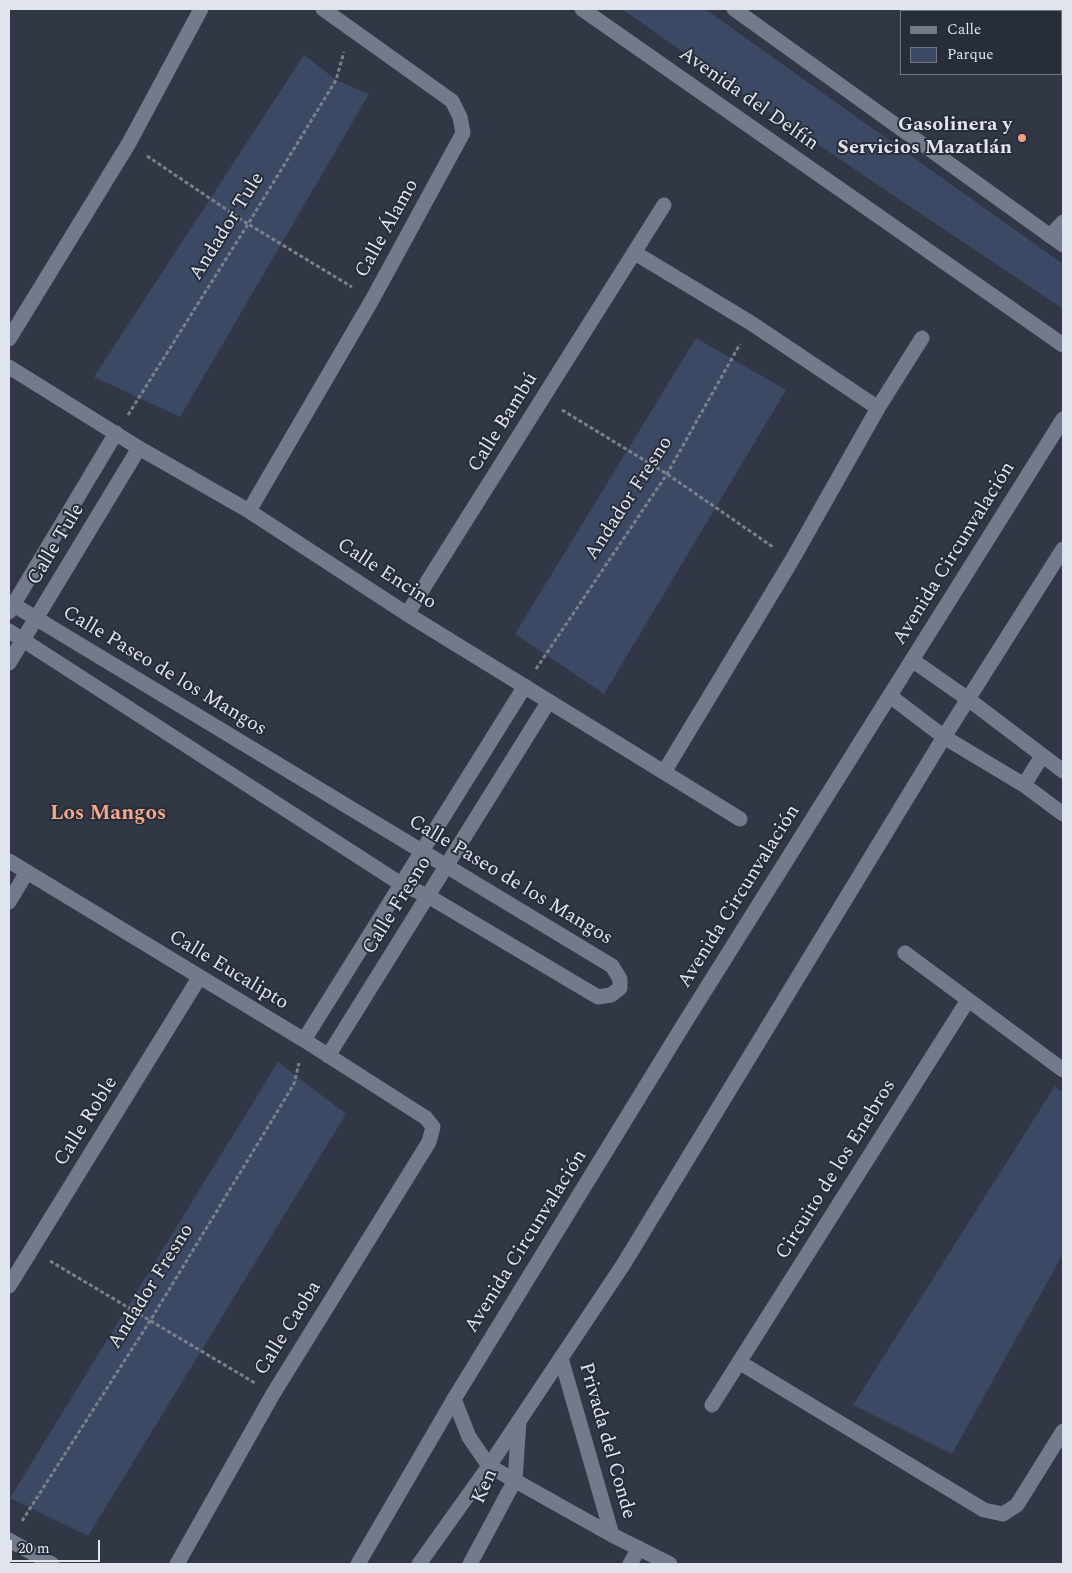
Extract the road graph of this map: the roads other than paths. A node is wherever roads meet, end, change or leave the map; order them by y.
1 (201, 9) edge
2 (323, 9) edge
3 (582, 9) edge
4 (734, 9) edge
5 (664, 205) dead end
6 (1063, 222) edge
7 (1050, 236) junction
8 (1063, 245) edge
9 (635, 253) junction
10 (922, 338) dead end
11 (9, 339) edge
12 (1063, 345) edge
13 (9, 367) edge
14 (878, 408) junction
15 (1063, 420) edge
16 (116, 433) junction
17 (139, 448) junction
18 (249, 511) junction
19 (1063, 548) edge
20 (10, 606) edge
21 (407, 614) junction
22 (36, 618) junction
23 (9, 631) edge
24 (22, 641) junction
25 (912, 660) junction
26 (9, 663) edge
27 (525, 686) junction
28 (890, 696) junction
29 (968, 699) junction
30 (550, 701) junction
31 (944, 737) junction
32 (1042, 756) junction
33 (1063, 771) edge
34 (664, 772) junction
35 (1024, 785) junction
36 (1063, 814) edge
37 (740, 819) dead end
38 (422, 851) junction
39 (9, 860) edge
40 (446, 866) junction
41 (27, 872) junction
42 (401, 884) junction
43 (428, 896) junction
44 (9, 902) edge
45 (905, 953) dead end
46 (199, 978) junction
47 (968, 1000) junction
48 (304, 1040) junction
49 (328, 1056) junction
50 (1063, 1070) edge
51 (426, 1118) joint
52 (9, 1286) edge
53 (561, 1358) junction
54 (739, 1362) junction
55 (454, 1399) junction
56 (712, 1405) dead end
57 (519, 1421) junction
58 (1063, 1431) edge
59 (489, 1466) junction
60 (515, 1480) junction
61 (612, 1535) junction
62 (9, 1540) edge
63 (639, 1548) junction
64 (52, 1564) edge
65 (177, 1564) edge
66 (358, 1564) edge
67 (419, 1564) edge
68 (470, 1564) edge
69 (630, 1564) edge
70 (670, 1564) edge

1 - 11 street
2 - 18 street, Calle Álamo
3 - 12 street, Avenida del Delfín
4 - 7 street
5 - 9 street, Calle Bambú
6 - 7 street
7 - 8 street
9 - 14 street
9 - 21 street, Calle Bambú
10 - 14 street
13 - 16 street, Calle Encino
14 - 34 street
15 - 25 street, Avenida Circunvalación
16 - 17 street, Calle Encino
16 - 20 street, Calle Tule
17 - 18 street, Calle Encino
17 - 22 street, Calle Tule
18 - 21 street, Calle Encino
19 - 29 street
20 - 22 street, Calle Paseo de los Mangos
21 - 27 street, Calle Encino
22 - 24 street, Calle Tule
22 - 38 street, Calle Paseo de los Mangos
23 - 24 street, Calle Paseo de los Mangos
24 - 26 street, Calle Tule
24 - 42 street, Calle Paseo de los Mangos
25 - 28 street, Avenida Circunvalación
25 - 29 street
27 - 30 street, Calle Encino
27 - 38 street, Calle Fresno
28 - 31 street
28 - 55 street, Avenida Circunvalación
29 - 31 street
29 - 32 street
30 - 34 street, Calle Encino
30 - 40 street, Calle Fresno
31 - 35 street
31 - 53 street
32 - 33 street
32 - 35 street
34 - 37 street, Calle Encino
35 - 36 street
38 - 40 street, Calle Paseo de los Mangos
38 - 42 street, Calle Fresno
39 - 41 street, Calle Eucalipto
40 - 43 street, Calle Fresno
40 - 43 street, Calle Paseo de los Mangos
41 - 44 street
41 - 46 street, Calle Eucalipto
42 - 43 street, Calle Paseo de los Mangos
42 - 48 street, Calle Fresno
43 - 49 street, Calle Fresno
45 - 47 street
46 - 48 street, Calle Eucalipto
46 - 52 street, Calle Roble
47 - 50 street
47 - 54 street, Circuito de los Enebros
48 - 49 street, Calle Eucalipto
49 - 51 street, Calle Eucalipto
51 - 65 street, Calle Caoba
53 - 57 street
53 - 61 street, Privada del Conde
54 - 56 street, Circuito de los Enebros
54 - 58 street
55 - 59 street
55 - 66 street, Avenida Circunvalación
57 - 59 street
57 - 60 street, Ken
59 - 60 street
59 - 67 street
60 - 61 street
60 - 68 street, Ken
61 - 63 street
62 - 64 street
63 - 69 street
63 - 70 street

